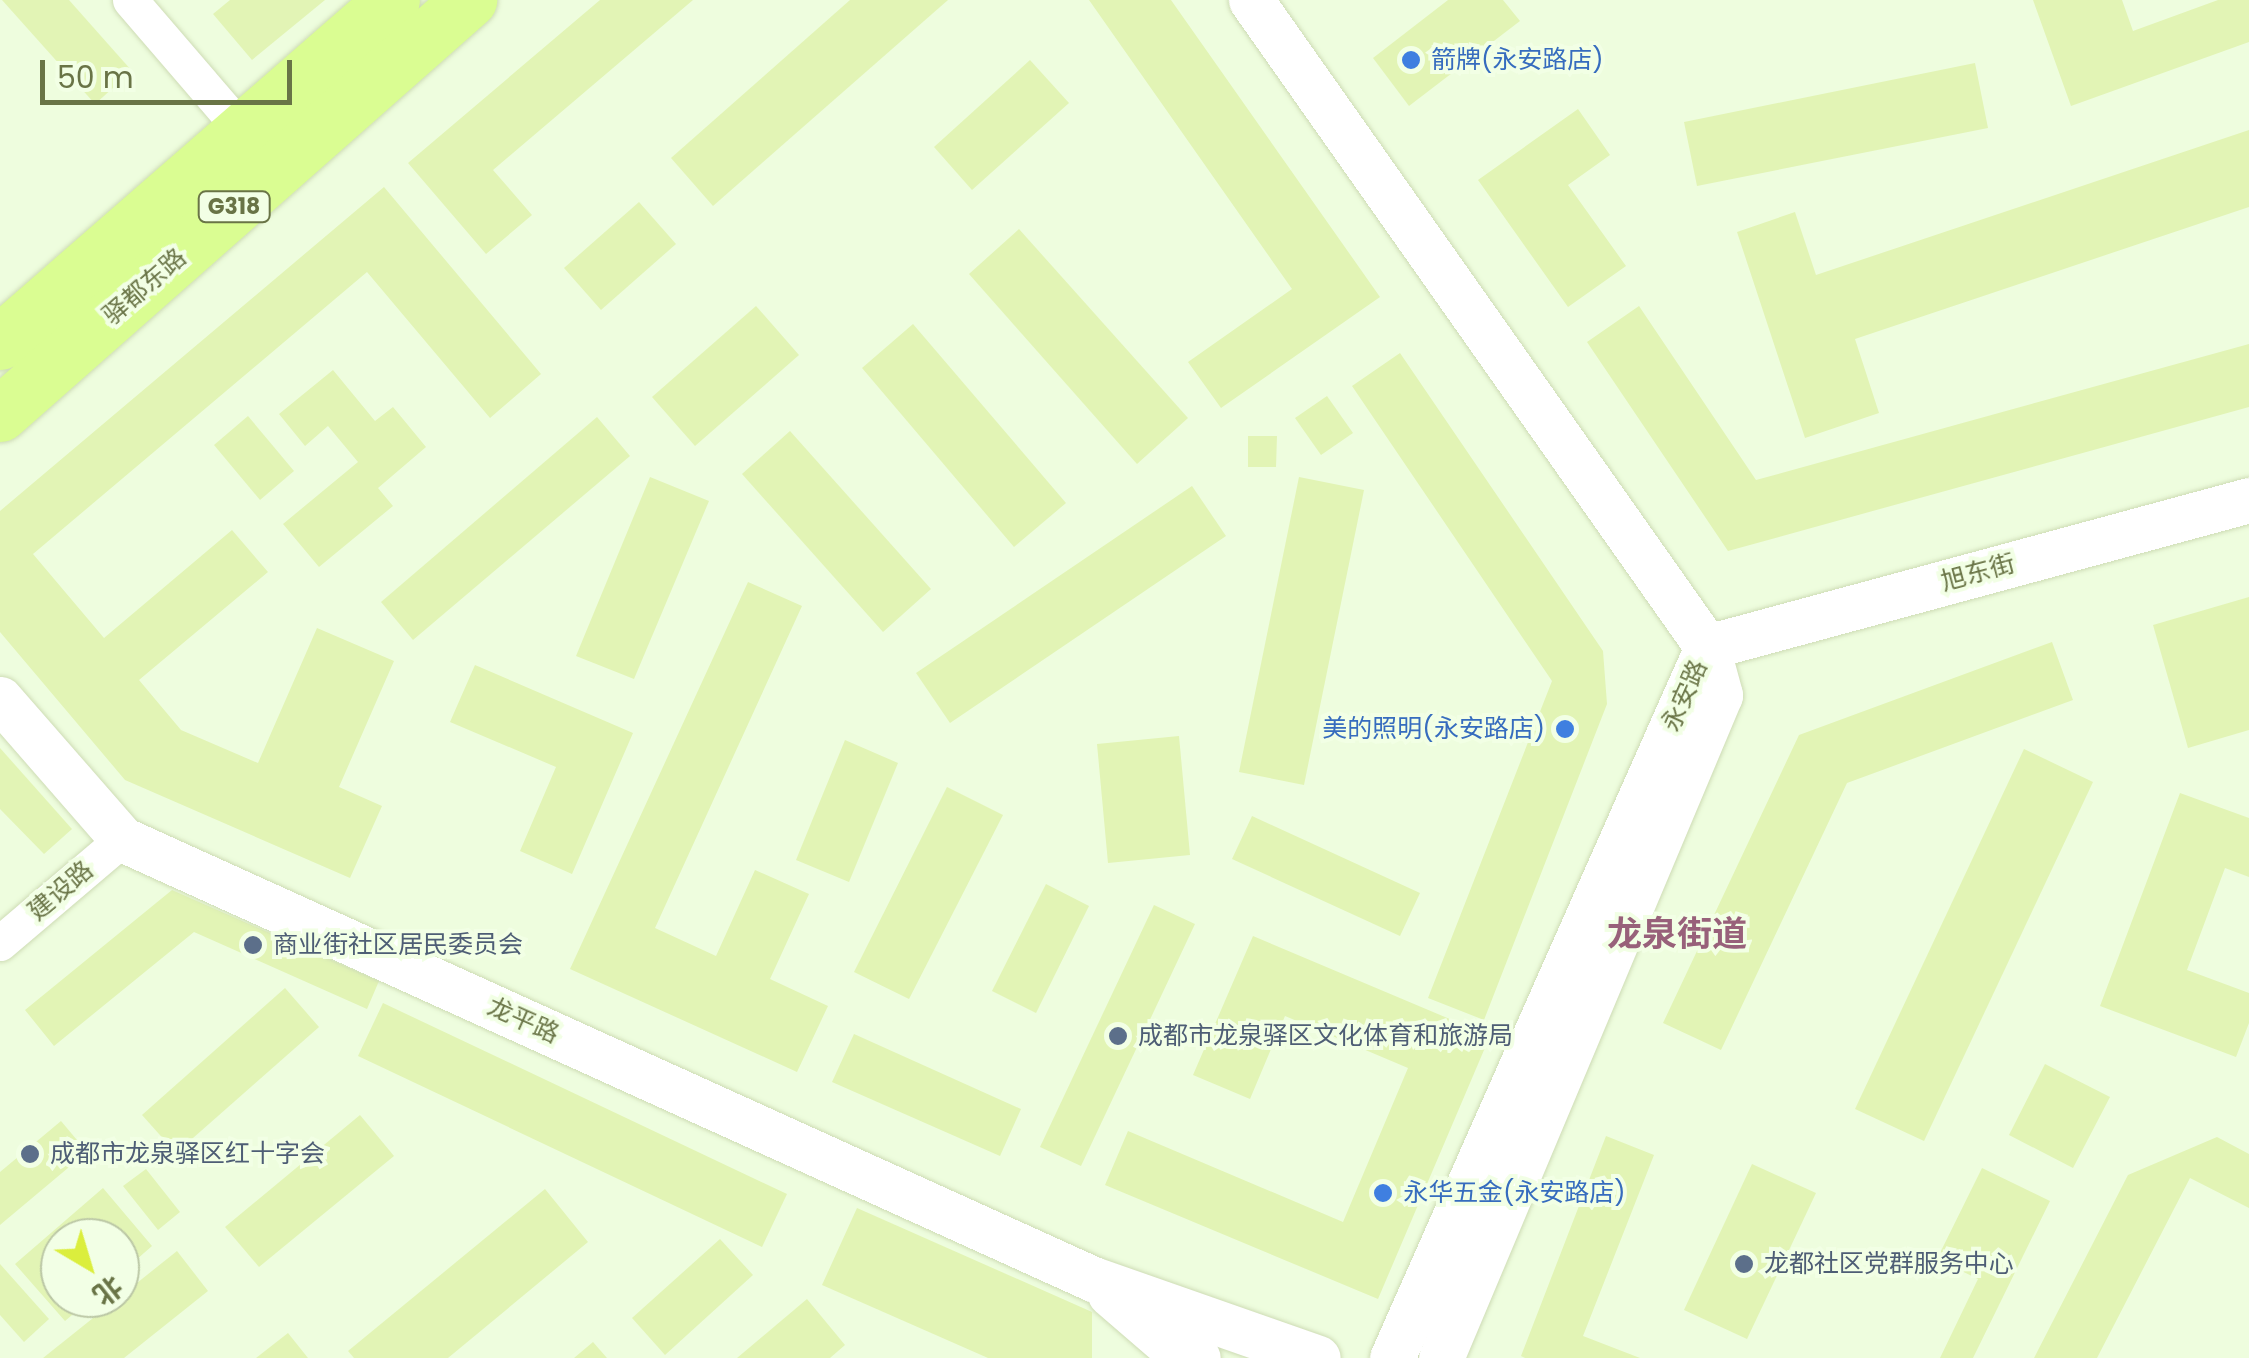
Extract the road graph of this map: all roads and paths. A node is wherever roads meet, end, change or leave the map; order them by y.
1 (130, 0) edge
2 (392, 0) edge
3 (469, 0) edge
4 (1252, 0) edge
5 (242, 130) junction
6 (0, 342) edge
7 (0, 414) edge
8 (2249, 500) edge
9 (1707, 646) junction
10 (0, 699) edge
11 (122, 839) junction
12 (0, 943) edge
13 (1093, 1280) junction
14 (1180, 1355) edge
15 (1318, 1358) edge
16 (1392, 1358) edge
17 (1440, 1358) edge

1 - 5 street
2 - 5 highway, G318
3 - 7 highway, 驿都东路 / G318
4 - 9 street, 永安路
5 - 6 highway, G318
8 - 9 street, 旭东街
9 - 16 street, 永安路
9 - 17 street
10 - 11 street, 龙平路
11 - 12 street, 建设路
11 - 13 street, 龙平路
13 - 14 street, 龙平路
13 - 15 street, 龙平路

